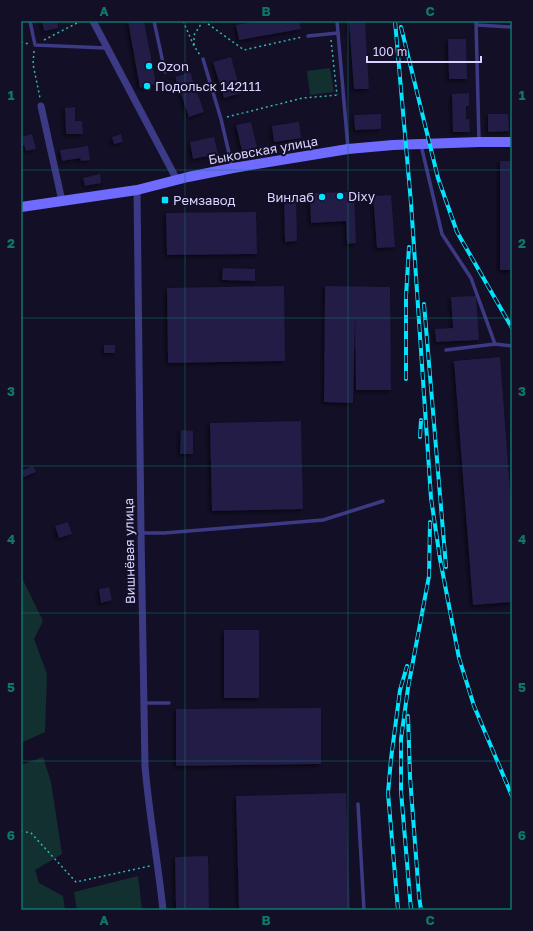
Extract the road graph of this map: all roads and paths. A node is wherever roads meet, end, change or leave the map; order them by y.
1 (30, 21) edge
2 (81, 21) edge
3 (93, 21) edge
4 (154, 21) edge
5 (183, 21) edge
6 (204, 21) edge
7 (337, 21) edge
8 (477, 23) edge
9 (512, 27) edge
10 (338, 33) junction
11 (331, 34) junction
12 (308, 36) joint
13 (21, 42) edge
14 (34, 45) junction
15 (194, 46) junction
16 (106, 48) junction
17 (203, 59) joint
18 (165, 72) dead end
19 (337, 95) junction
20 (344, 95) junction
21 (41, 106) joint
22 (221, 119) junction
23 (479, 142) junction
24 (512, 142) edge
25 (421, 144) junction
26 (348, 149) junction
27 (233, 168) junction
28 (177, 180) junction
29 (137, 190) junction
30 (62, 201) junction
31 (21, 207) edge
32 (495, 344) junction
33 (512, 346) edge
34 (446, 350) dead end
35 (383, 501) dead end
36 (141, 532) junction
37 (144, 703) junction
38 (169, 703) dead end
39 (358, 804) dead end
40 (21, 831) edge
41 (158, 864) junction
42 (163, 910) edge
43 (364, 910) edge

1 - 14 lane
2 - 14 path
3 - 16 street
4 - 18 lane
5 - 15 path
6 - 12 path
6 - 15 path
7 - 10 lane
8 - 9 lane
8 - 23 lane
10 - 11 lane
10 - 20 lane
11 - 12 lane
11 - 19 path
13 - 14 path
14 - 16 lane
14 - 21 path
15 - 17 path
16 - 28 street
17 - 22 lane
19 - 20 path
19 - 22 path
20 - 26 lane
21 - 30 street
22 - 27 lane
23 - 24 street, Быковская улица
23 - 25 street, Быковская улица
25 - 26 street, Быковская улица
25 - 32 lane
26 - 27 street, Быковская улица
27 - 28 street, Быковская улица
28 - 29 street, Быковская улица
29 - 30 street, Быковская улица
29 - 36 street, Вишнёвая улица
30 - 31 street, Быковская улица
32 - 33 lane
32 - 34 lane
35 - 36 lane
36 - 37 street, Вишнёвая улица
37 - 38 lane
37 - 41 street, Вишнёвая улица
39 - 43 lane
40 - 41 path
41 - 42 street, Вишнёвая улица

